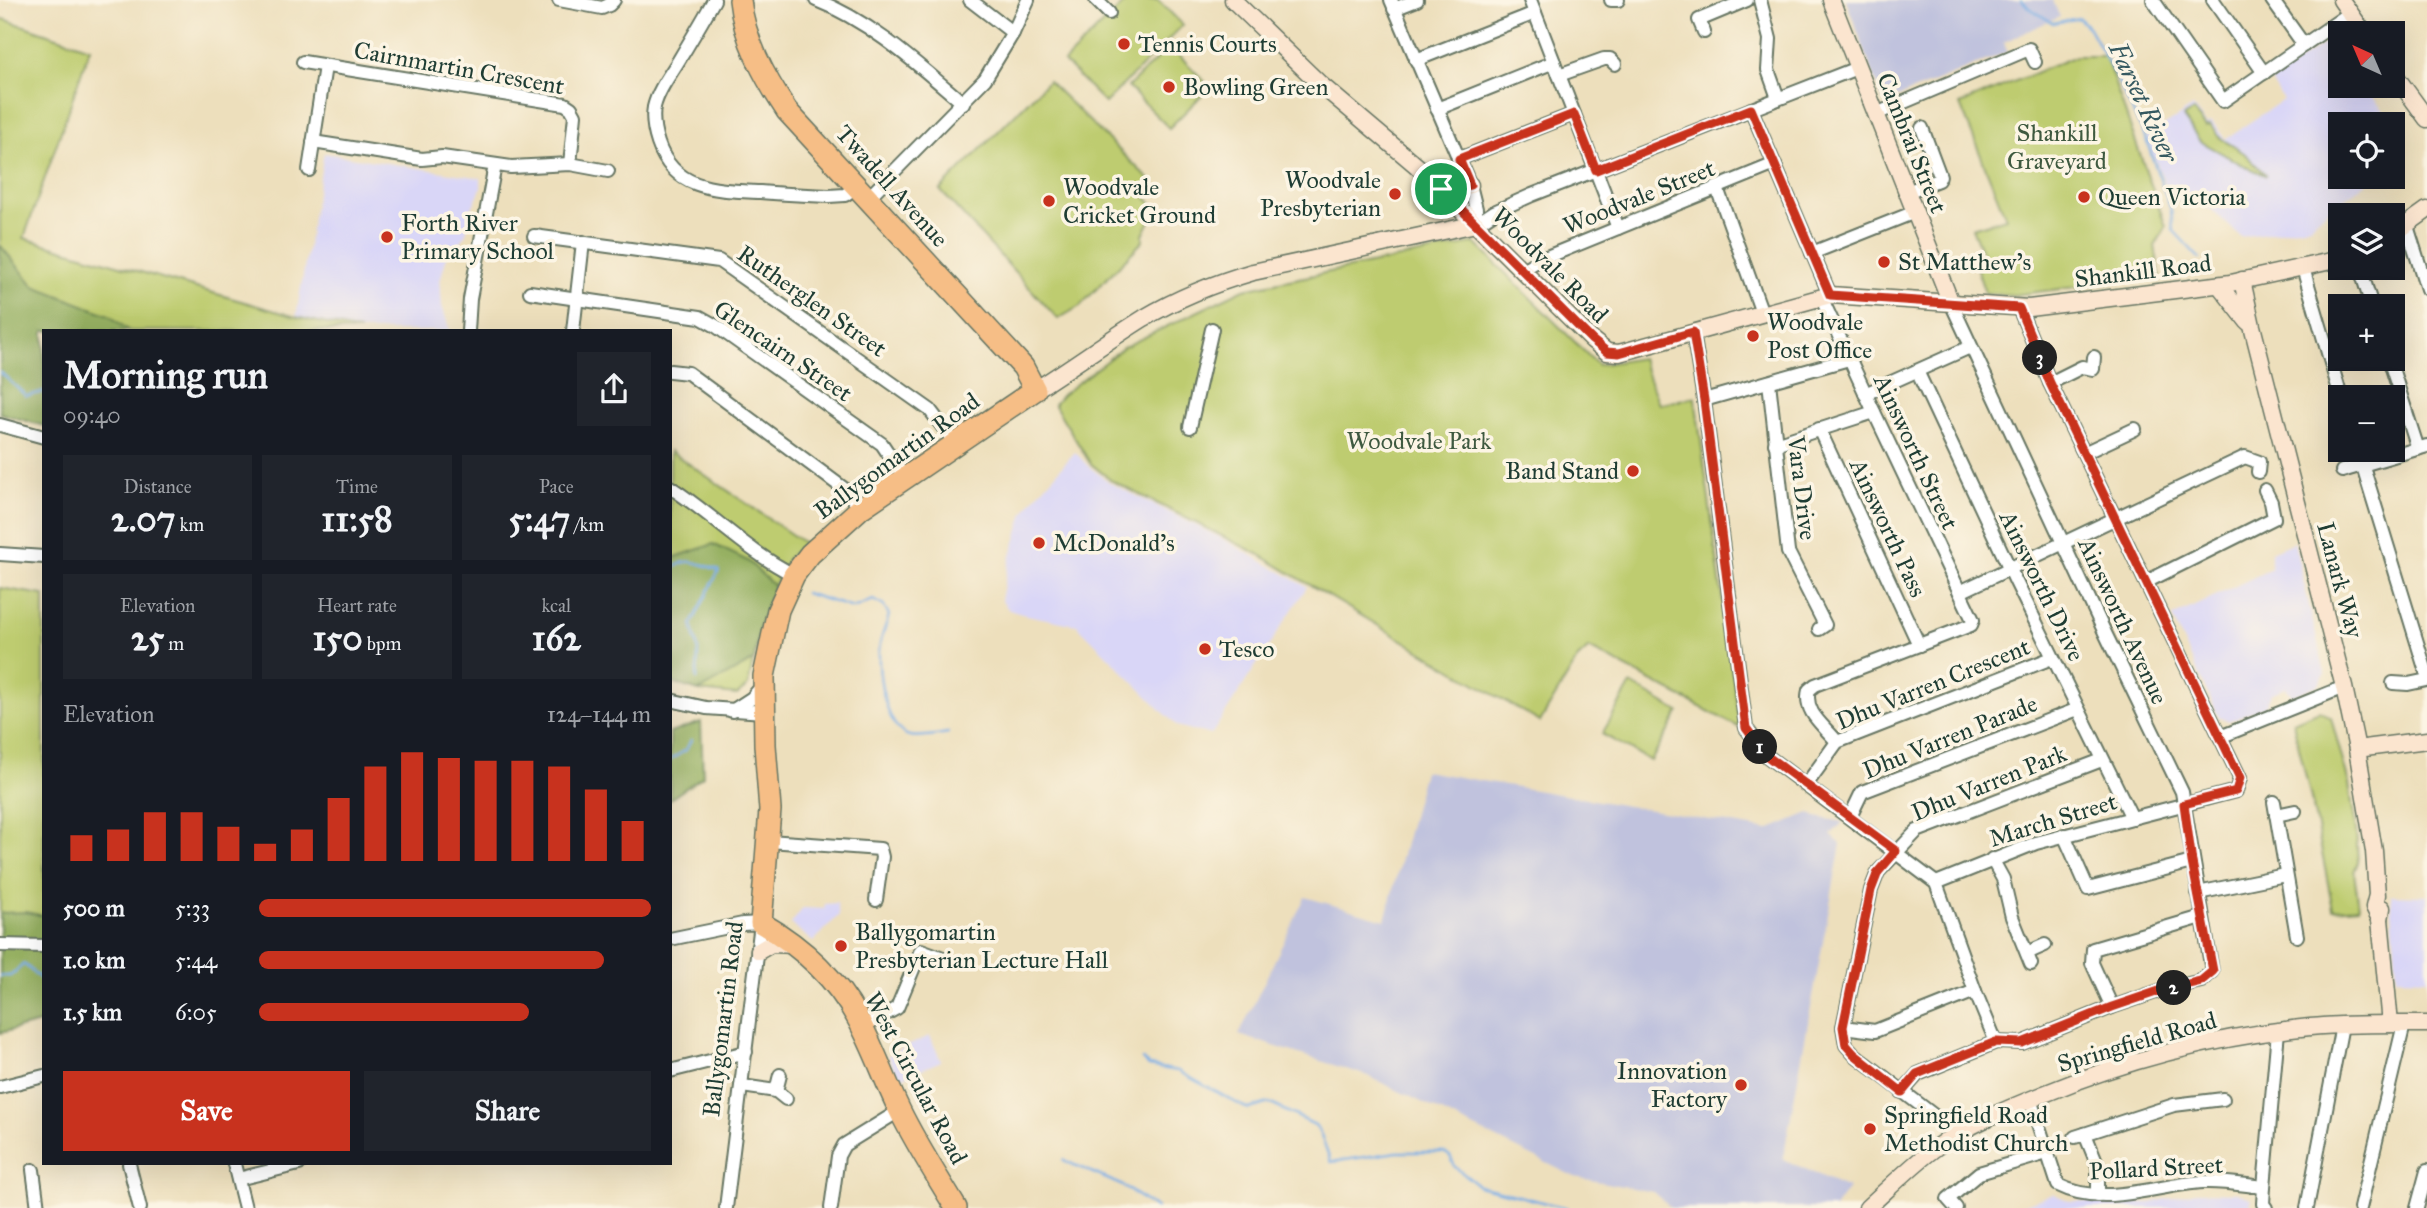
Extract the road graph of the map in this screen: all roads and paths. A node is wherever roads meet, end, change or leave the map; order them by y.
1 (559, 0) edge
2 (614, 0) edge
3 (714, 0) edge
4 (740, 0) edge
5 (816, 0) edge
6 (970, 0) edge
7 (1028, 0) edge
8 (1096, 0) edge
9 (1233, 0) edge
10 (1417, 0) edge
11 (1530, 0) edge
12 (1611, 0) edge
13 (1618, 0) edge
14 (1747, 0) edge
15 (1760, 0) edge
16 (1831, 0) edge
17 (2153, 0) edge
18 (2213, 0) edge
19 (2272, 0) edge
20 (1392, 4) edge
21 (2345, 7) edge
22 (1110, 13) dead end
23 (1535, 13) junction
24 (1704, 32) dead end
25 (1013, 33) junction
26 (2304, 45) junction
27 (1416, 60) junction
28 (303, 62) dead end
29 (2035, 62) dead end
30 (1615, 64) dead end
31 (325, 66) junction
32 (1857, 68) junction
33 (1557, 69) junction
34 (2264, 72) junction
35 (2405, 89) edge
36 (1778, 97) junction
37 (962, 103) junction
38 (1437, 108) junction
39 (1751, 109) junction
40 (1574, 114) junction
41 (1876, 114) junction
42 (2427, 119) edge
43 (1922, 128) dead end
44 (313, 142) junction
45 (1459, 159) junction
46 (495, 164) junction
47 (570, 164) junction
48 (1775, 164) junction
49 (309, 170) dead end
50 (1596, 170) junction
51 (596, 183) dead end
52 (1470, 185) junction
53 (1717, 188) junction
54 (1441, 189) junction
55 (862, 192) junction
56 (1907, 192) junction
57 (2427, 210) edge
58 (1915, 212) junction
59 (1476, 225) junction
60 (2407, 226) joint
61 (1618, 228) junction
62 (534, 236) dead end
63 (583, 242) junction
64 (1812, 253) junction
65 (2328, 262) edge
66 (2304, 268) junction
67 (1521, 271) junction
68 (2242, 280) junction
69 (2219, 285) junction
70 (2427, 289) edge
71 (530, 292) dead end
72 (1826, 296) junction
73 (577, 299) junction
74 (1951, 303) junction
75 (2019, 308) junction
76 (1762, 313) junction
77 (2252, 327) junction
78 (468, 329) edge
79 (573, 329) edge
80 (1212, 329) dead end
81 (1693, 332) junction
82 (1970, 347) junction
83 (2094, 357) dead end
84 (1849, 359) junction
85 (672, 370) edge
86 (1917, 370) junction
87 (2394, 371) edge
88 (1769, 382) junction
89 (2050, 383) junction
90 (2338, 385) edge
91 (1035, 390) junction
92 (1865, 394) junction
93 (1704, 400) junction
94 (1874, 412) junction
95 (0, 425) edge
96 (1190, 427) dead end
97 (1819, 429) junction
98 (2134, 429) dead end
99 (42, 436) edge
100 (956, 443) junction
101 (1775, 444) junction
102 (2423, 447) edge
103 (2084, 453) junction
104 (2362, 462) edge
105 (2261, 464) dead end
106 (2363, 465) junction
107 (2342, 471) dead end
108 (904, 477) junction
109 (672, 488) edge
110 (2272, 497) dead end
111 (862, 508) junction
112 (2115, 518) junction
113 (2063, 543) junction
114 (0, 555) edge
115 (42, 557) edge
116 (2009, 568) junction
117 (794, 575) junction
118 (2146, 582) junction
119 (1960, 592) junction
120 (1819, 629) dead end
121 (1919, 645) junction
122 (2052, 658) junction
123 (2427, 675) edge
124 (2427, 680) edge
125 (2393, 683) dead end
126 (764, 684) junction
127 (2344, 687) junction
128 (672, 700) edge
129 (2078, 709) junction
130 (732, 711) junction
131 (764, 712) junction
132 (2220, 737) junction
133 (2427, 740) edge
134 (1837, 742) junction
135 (2357, 749) junction
136 (2102, 760) junction
137 (1806, 785) junction
138 (2184, 804) junction
139 (2295, 811) dead end
140 (1850, 817) junction
141 (2132, 818) junction
142 (2064, 835) junction
143 (769, 841) junction
144 (1896, 851) junction
145 (1992, 859) junction
146 (2192, 862) junction
147 (2286, 875) junction
148 (1936, 883) junction
149 (2198, 893) junction
150 (876, 900) dead end
151 (2202, 917) junction
152 (761, 923) junction
153 (2297, 936) dead end
154 (672, 939) edge
155 (0, 945) edge
156 (794, 945) junction
157 (2045, 945) dead end
158 (42, 946) edge
159 (759, 951) junction
160 (943, 958) dead end
161 (1975, 991) junction
162 (2112, 1007) junction
163 (2397, 1024) junction
164 (2427, 1024) edge
165 (2342, 1025) junction
166 (862, 1027) junction
167 (1843, 1027) junction
168 (2278, 1031) junction
169 (1996, 1042) junction
170 (746, 1052) junction
171 (672, 1070) edge
172 (780, 1075) dead end
173 (42, 1076) edge
174 (742, 1086) junction
175 (0, 1087) edge
176 (1902, 1092) junction
177 (2029, 1099) junction
178 (2224, 1099) dead end
179 (900, 1111) junction
180 (1958, 1134) junction
181 (2047, 1153) junction
182 (129, 1165) edge
183 (234, 1165) edge
184 (295, 1165) edge
185 (33, 1170) dead end
186 (2427, 1171) edge
187 (238, 1179) junction
188 (2264, 1186) junction
189 (1888, 1189) junction
190 (2098, 1195) junction
191 (38, 1208) edge
192 (140, 1208) edge
193 (245, 1208) edge
194 (726, 1208) edge
195 (831, 1208) edge
196 (956, 1208) edge
197 (1867, 1208) edge
198 (1876, 1208) edge
199 (1956, 1208) edge
200 (2266, 1208) edge
201 (2307, 1208) edge
202 (2360, 1208) edge
203 (2417, 1208) edge

1 - 2 street
3 - 55 street
4 - 55 highway, Twadell Avenue
5 - 37 street
6 - 25 street
7 - 25 street
8 - 22 street
9 - 54 main road, Woodvale Road
10 - 20 street
11 - 23 street
12 - 13 street
14 - 24 street
15 - 36 street
16 - 32 main road, Cambrai Street
17 - 34 street
18 - 34 street
19 - 26 street
20 - 27 street
21 - 26 street
23 - 27 street
23 - 33 street
25 - 37 street
26 - 34 street
27 - 38 street
28 - 31 street, Cairnmartin Crescent
29 - 41 street
30 - 33 street
31 - 44 street, Cairnmartin Crescent
31 - 47 street, Cairnmartin Crescent
32 - 36 street
32 - 41 main road, Cambrai Street
33 - 38 street
33 - 40 street
35 - 42 main road
36 - 39 street
37 - 55 street
38 - 45 street
39 - 48 street, Ainsworth Street
39 - 50 street
40 - 45 street
40 - 50 street
41 - 56 main road, Cambrai Street
43 - 56 street
44 - 46 street
44 - 49 street, Cairnmartin Crescent
45 - 52 street
46 - 47 street
46 - 78 street
47 - 51 street
48 - 53 street, Woodvale Street
48 - 64 street, Ainsworth Street
50 - 59 street
50 - 61 street
52 - 54 main road
52 - 59 street
53 - 61 street, Woodvale Street
53 - 76 street
54 - 59 main road, Woodvale Road
55 - 91 highway, Twadell Avenue
56 - 58 main road, Cambrai Street
57 - 60 main road
58 - 64 street
58 - 74 main road, Cambrai Street
59 - 67 main road, Woodvale Road
59 - 91 main road, Ballygomartin Road
60 - 70 street
61 - 67 street, Woodvale Street
62 - 63 street, Rutherglen Street
63 - 73 street
63 - 100 street, Rutherglen Street
64 - 72 street, Ainsworth Street
65 - 66 main road, Shankill Road
66 - 68 main road, Shankill Road
66 - 90 street
67 - 81 main road, Woodvale Road
68 - 69 main road, Shankill Road
68 - 77 main road, Lanark Way
69 - 75 main road, Shankill Road
69 - 77 main road
71 - 73 street, Glencairn Street
72 - 74 main road, Woodvale Road
72 - 76 main road, Woodvale Road
72 - 84 street, Ainsworth Street
73 - 79 street
73 - 108 street, Glencairn Street
74 - 75 main road, Shankill Road
74 - 82 street, Ainsworth Avenue
75 - 89 street
76 - 81 main road, Woodvale Road
77 - 127 main road, Lanark Way
80 - 96 street
81 - 93 street
82 - 86 street
82 - 113 street, Ainsworth Avenue
83 - 89 street
84 - 88 street
84 - 92 street, Ainsworth Street
85 - 111 street
86 - 92 street
86 - 116 street, Ainsworth Drive
87 - 102 street
88 - 93 street
88 - 101 street, Vara Drive
89 - 103 street
91 - 100 highway, Ballygomartin Road
92 - 94 street, Ainsworth Street
93 - 137 street
94 - 97 street
94 - 119 street, Ainsworth Street
95 - 99 street
97 - 101 street
97 - 121 street, Ainsworth Pass
98 - 103 street
100 - 108 highway, Ballygomartin Road
101 - 120 street, Vara Drive
102 - 106 street
103 - 112 street
104 - 106 street
105 - 112 street
106 - 107 street
106 - 123 street
108 - 111 highway, Ballygomartin Road
109 - 117 street
110 - 118 street
111 - 117 highway, Ballygomartin Road
112 - 113 street
112 - 118 street
113 - 116 street
113 - 138 street, Ainsworth Avenue
114 - 115 street
116 - 119 street
116 - 122 street, Ainsworth Drive
117 - 126 highway, Ballygomartin Road
118 - 132 street
119 - 121 street, Ainsworth Street
121 - 134 street
122 - 129 street, Ainsworth Drive
122 - 134 street, Dhu Varren Crescent
124 - 125 street
126 - 130 street
126 - 131 highway, Ballygomartin Road
127 - 132 street
127 - 135 main road, Lanark Way
128 - 130 street
129 - 136 street, Ainsworth Drive
129 - 140 street, Dhu Varren Parade
130 - 131 street
131 - 143 highway, Ballygomartin Road
132 - 138 street, March Street
133 - 135 main road
134 - 137 street, Dhu Varren Crescent
135 - 163 main road, Lanark Way
136 - 141 street, Ainsworth Drive
136 - 144 street, Dhu Varren Park
137 - 140 street
138 - 141 street, March Street
138 - 146 street, Ainsworth Avenue
139 - 147 street
140 - 144 street
141 - 142 street, March Street
142 - 145 street, March Street
142 - 146 street
143 - 150 street
143 - 152 highway, Ballygomartin Road
144 - 148 street
144 - 167 street, Dhu Varren Park
145 - 148 street, March Street
145 - 157 street
146 - 149 street, Ainsworth Avenue
147 - 149 street
147 - 153 street
148 - 161 street
149 - 151 street, Ainsworth Avenue
151 - 162 street, Ainsworth Avenue
151 - 162 street
152 - 154 street
152 - 156 highway, West Circular Road
152 - 159 street, Ballygomartin Road
155 - 158 street
156 - 159 main road
156 - 166 highway, West Circular Road
159 - 170 street, Ballygomartin Road
160 - 166 street
161 - 167 street
161 - 169 street
162 - 169 street
163 - 164 main road, Springfield Road
163 - 165 main road, Springfield Road
163 - 202 street
165 - 168 main road, Springfield Road
165 - 201 street
166 - 179 highway, West Circular Road
167 - 176 street
168 - 177 main road, Springfield Road
168 - 188 street
169 - 176 street
170 - 171 street
170 - 174 street, Ballygomartin Road
172 - 174 street
173 - 175 street
174 - 194 street, Ballygomartin Road
176 - 180 street
177 - 180 main road, Springfield Road
177 - 181 street, Pollard Street
178 - 190 street
179 - 195 street
179 - 196 highway, West Circular Road
180 - 189 main road, Springfield Road
181 - 190 street, Pollard Street
181 - 199 street
182 - 192 street
183 - 187 street
184 - 187 street
185 - 191 street
186 - 203 street
187 - 193 street
188 - 190 street, Pollard Street
188 - 200 street
189 - 197 main road, Springfield Road
189 - 198 main road, Springfield Road

